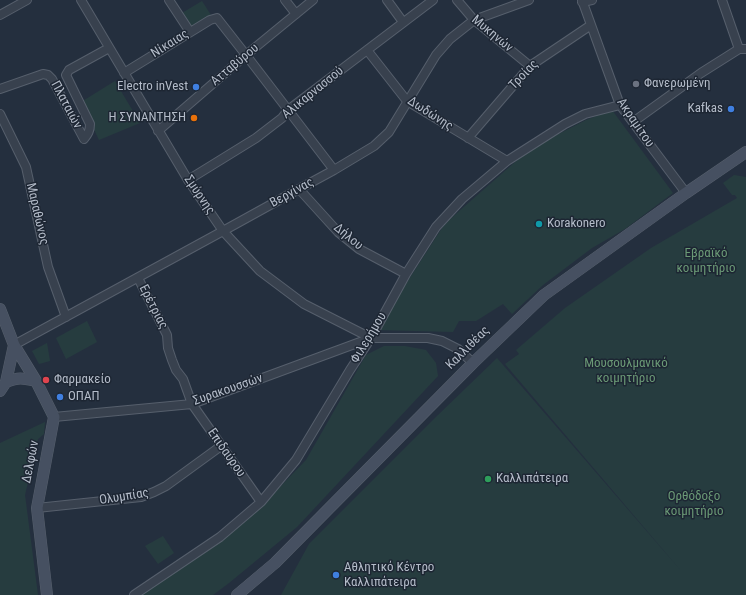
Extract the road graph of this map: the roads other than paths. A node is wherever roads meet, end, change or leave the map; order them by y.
1 (27, 0) edge
2 (81, 0) edge
3 (169, 0) edge
4 (285, 0) edge
5 (313, 0) edge
6 (387, 0) edge
7 (433, 0) edge
8 (457, 0) edge
9 (529, 0) edge
10 (592, 0) edge
11 (722, 0) edge
12 (582, 1) edge
13 (296, 14) junction
14 (0, 15) edge
15 (474, 20) junction
16 (404, 22) junction
17 (591, 25) junction
18 (190, 32) junction
19 (109, 48) junction
20 (743, 49) edge
21 (367, 50) junction
22 (246, 55) junction
23 (530, 66) junction
24 (124, 73) junction
25 (0, 89) edge
26 (407, 101) junction
27 (620, 105) junction
28 (288, 110) junction
29 (0, 114) edge
30 (633, 122) junction
31 (158, 131) junction
32 (468, 138) junction
33 (746, 152) edge
34 (507, 161) junction
35 (334, 170) junction
36 (188, 180) junction
37 (299, 188) junction
38 (686, 193) junction
39 (223, 231) junction
40 (406, 274) junction
41 (138, 278) junction
42 (0, 309) edge
43 (66, 317) junction
44 (371, 338) junction
45 (14, 345) junction
46 (473, 363) junction
47 (36, 382) junction
48 (3, 386) edge
49 (192, 404) junction
50 (54, 417) junction
51 (221, 446) junction
52 (261, 502) junction
53 (37, 508) junction
54 (47, 595) edge
55 (134, 595) edge
56 (237, 595) edge

1 - 14 street
2 - 19 street, Σμύρνης
3 - 18 street
4 - 13 street
5 - 13 street, Ατταβύρου
6 - 16 street
7 - 16 street, Αλικαρνασσού
8 - 15 street, Μυκηνών
9 - 15 street, Βεργίνας
10 - 12 street
11 - 20 street
12 - 17 street, Ακραμίτου
13 - 22 street, Ατταβύρου
15 - 23 street, Μυκηνών
15 - 26 street, Βεργίνας
16 - 21 street, Αλικαρνασσού
17 - 23 street, Τροίας
17 - 27 street, Ακραμίτου
18 - 22 street, Νίκαιας
18 - 24 street, Νίκαιας
19 - 24 street, Σμύρνης
19 - 25 street, Πλαταιών
20 - 30 street
21 - 26 street, Δωδώνης
21 - 28 street, Αλικαρνασσού
22 - 28 street
22 - 31 street, Ατταβύρου
23 - 32 street, Τροίας
24 - 31 street, Σμύρνης
26 - 32 street, Δωδώνης
26 - 35 street, Βεργίνας
27 - 30 street, Ακραμίτου
27 - 34 street, Φιλερήμου
28 - 35 street
28 - 36 street, Αλικαρνασσού
29 - 43 street, Μαραθώνος
30 - 38 street, Ακραμίτου
31 - 36 street, Σμύρνης
32 - 34 street, Δωδώνης
33 - 38 main road, Καλλιθέας
34 - 40 street, Φιλερήμου
35 - 37 street, Βεργίνας
36 - 39 street, Σμύρνης
37 - 39 street, Βεργίνας
37 - 40 street, Δήλου
38 - 46 main road, Καλλιθέας
39 - 41 street, Βεργίνας
39 - 44 street, Σμύρνης
40 - 44 street, Φιλερήμου
41 - 43 street, Βεργίνας
41 - 49 street, Ερέτριας
42 - 45 main road
43 - 45 street, Βεργίνας
44 - 46 street
44 - 49 street, Συρακουσσών
44 - 52 street, Φιλερήμου
45 - 47 main road
45 - 48 main road
46 - 56 main road, Καλλιθέας
47 - 48 main road
47 - 50 main road
49 - 50 street, Συρακουσσών
49 - 51 street, Επιδαύρου
50 - 53 main road, Δελφών
51 - 52 street, Επιδαύρου
51 - 53 street, Ολυμπίας
52 - 55 street, Φιλερήμου
53 - 54 main road, Δελφών

